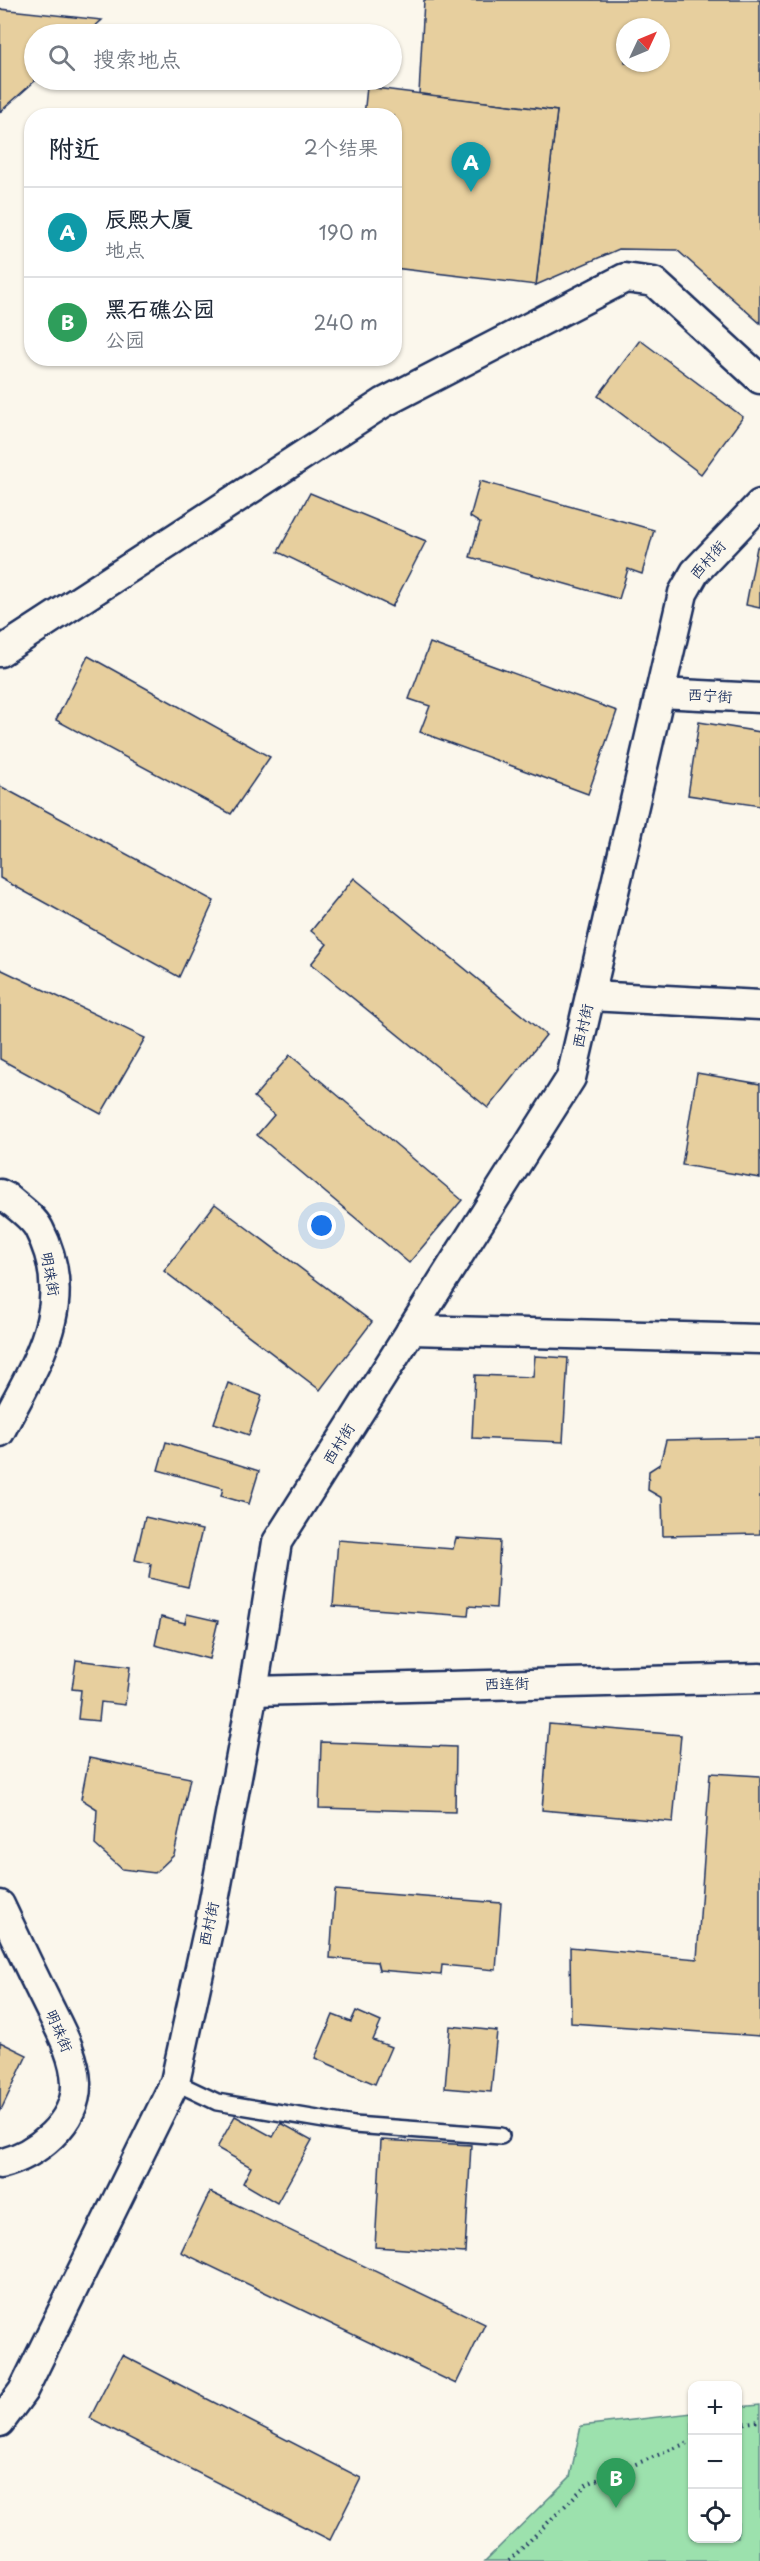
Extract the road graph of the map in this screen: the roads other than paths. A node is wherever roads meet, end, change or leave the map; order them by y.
1 (760, 379) edge
2 (760, 504) edge
3 (0, 652) edge
4 (660, 693) junction
5 (760, 698) edge
6 (590, 996) junction
7 (760, 1005) edge
8 (0, 1194) edge
9 (411, 1330) junction
10 (760, 1339) edge
11 (0, 1432) edge
12 (760, 1678) edge
13 (254, 1691) junction
14 (0, 1905) edge
15 (175, 2082) junction
16 (501, 2136) dead end
17 (0, 2164) edge
18 (0, 2422) edge

1 - 3 street
2 - 4 street, 西村街
4 - 5 street, 西宁街
4 - 6 street, 西村街
6 - 7 street
6 - 9 street, 西村街
8 - 11 street, 明珠街
9 - 10 street
9 - 13 street, 西村街
12 - 13 street, 西连街
13 - 15 street, 西村街
14 - 17 street, 明珠街
15 - 16 lane
15 - 18 street, 西村街

